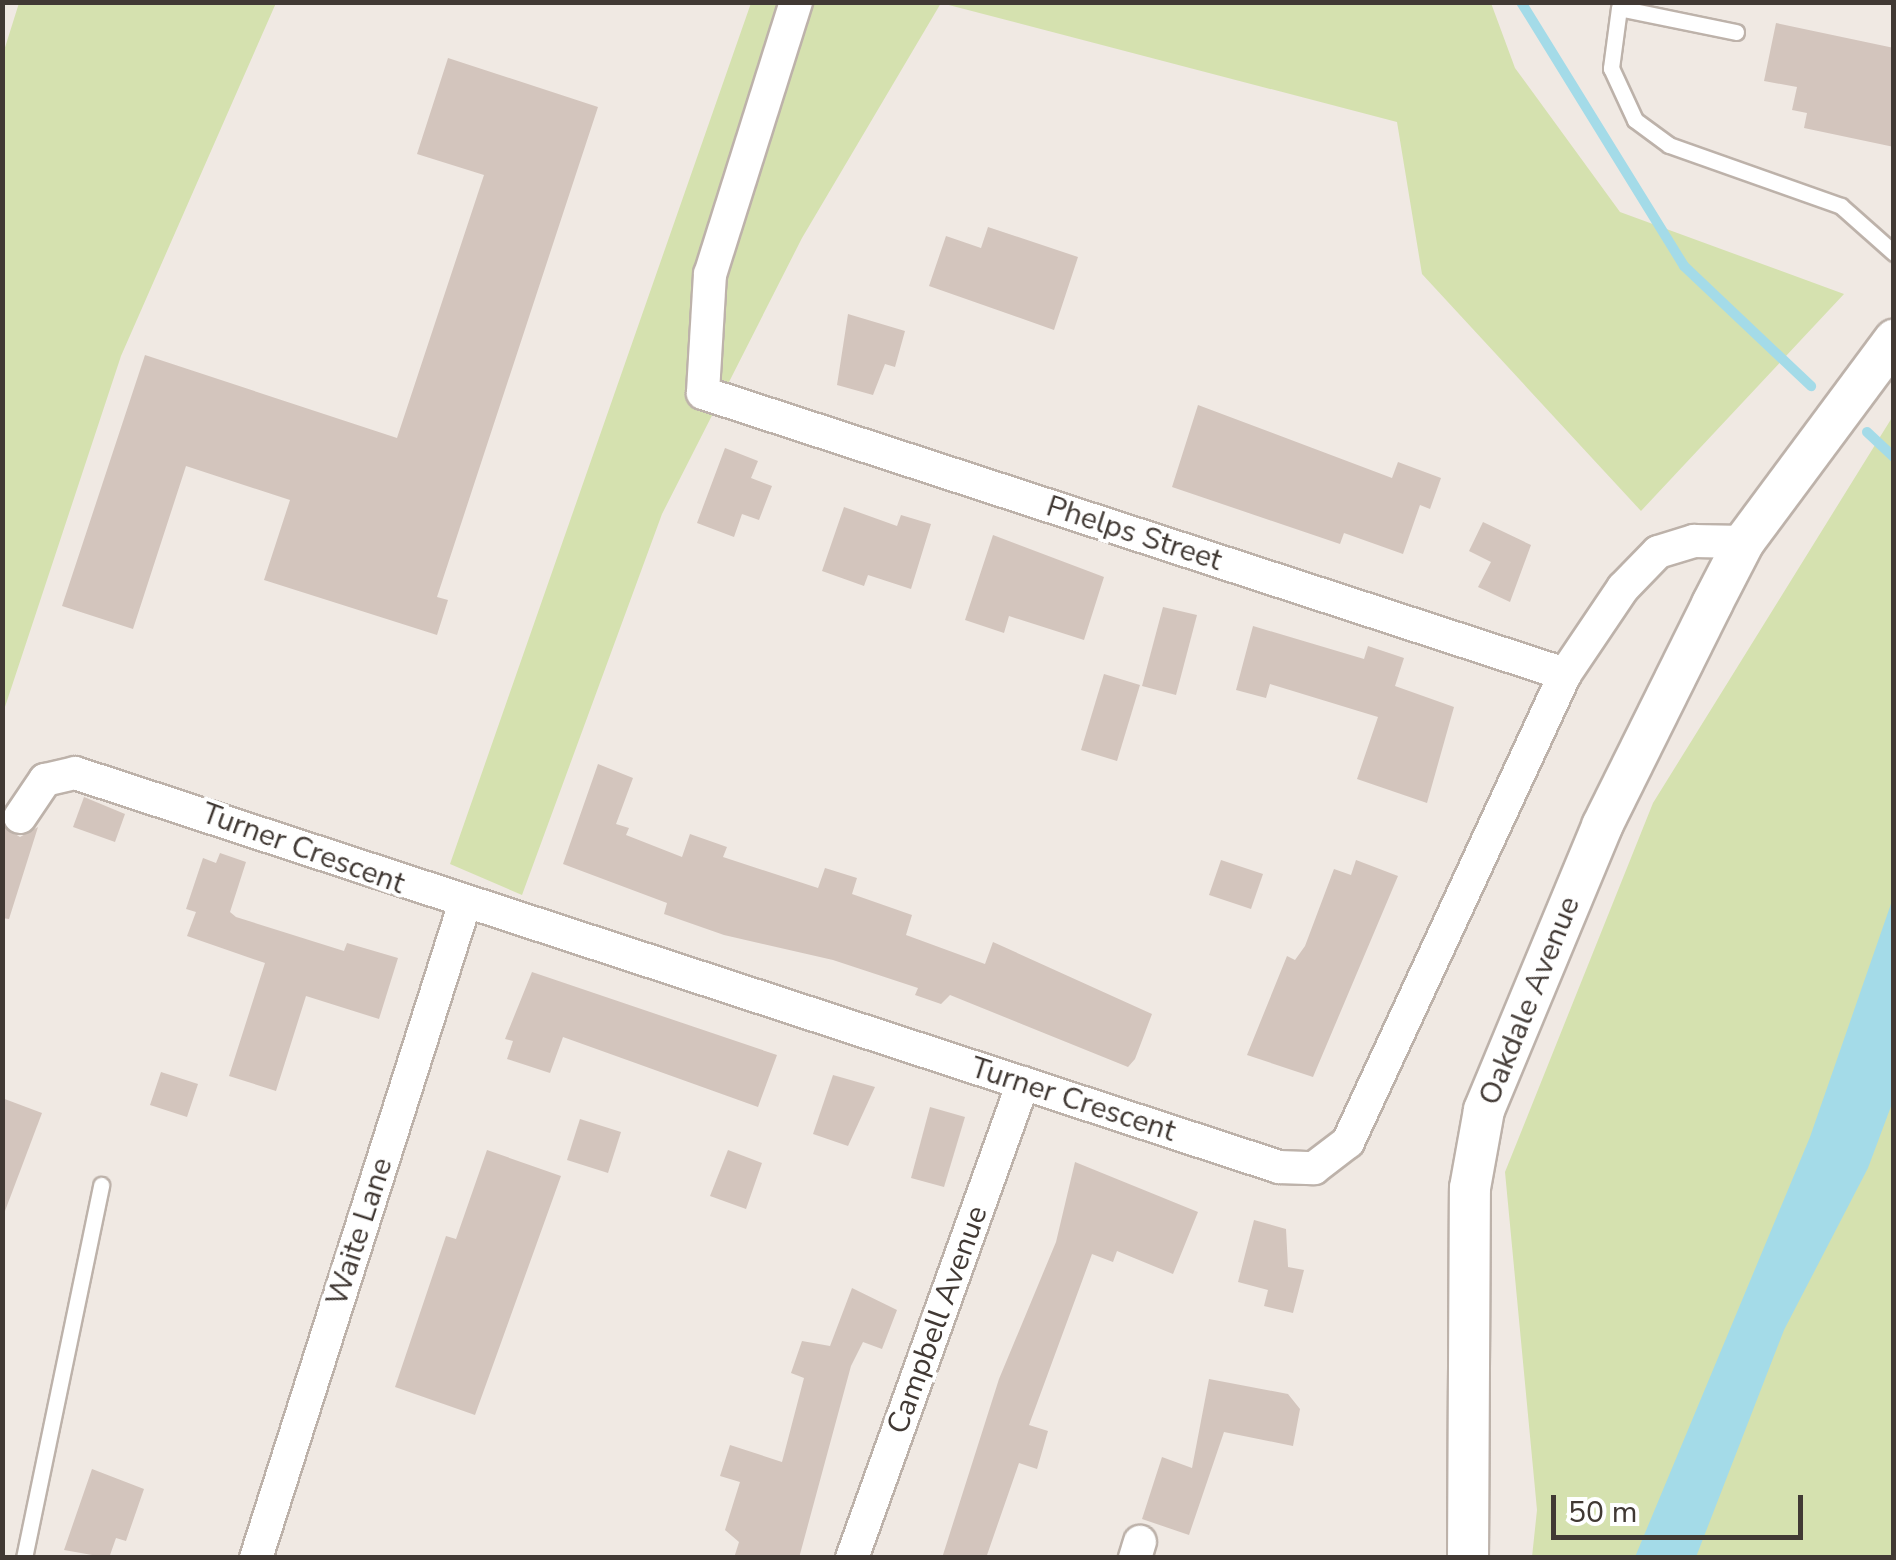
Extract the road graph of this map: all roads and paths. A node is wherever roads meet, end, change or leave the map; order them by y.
1 (796, 2) edge
2 (1736, 32) dead end
3 (1894, 253) edge
4 (1894, 340) edge
5 (1744, 542) junction
6 (1565, 674) junction
7 (20, 818) dead end
8 (464, 906) junction
9 (1024, 1083) junction
10 (101, 1185) dead end
11 (24, 1558) edge
12 (256, 1558) edge
13 (852, 1558) edge
14 (1468, 1558) edge

1 - 6 street, Phelps Street
2 - 3 lane
4 - 5 street
5 - 6 street, Turner Crescent
5 - 14 street, Oakdale Avenue
6 - 9 street, Turner Crescent
7 - 8 street, Turner Crescent
8 - 9 street, Turner Crescent
8 - 12 street, Waite Lane
9 - 13 street, Campbell Avenue
10 - 11 lane

